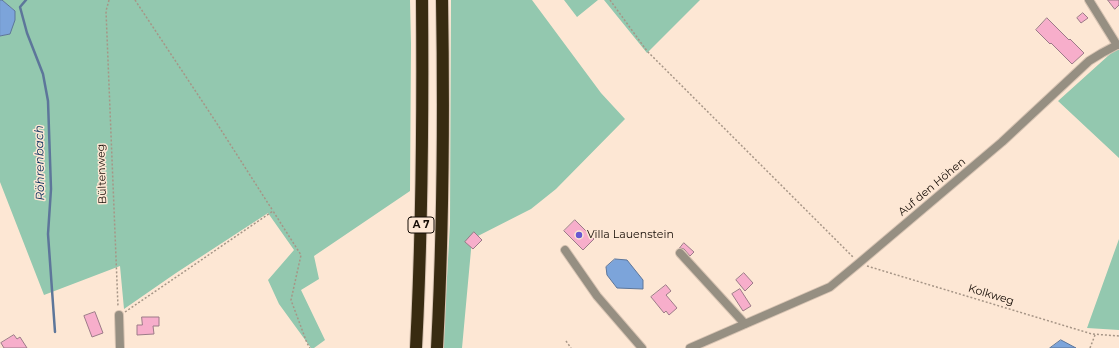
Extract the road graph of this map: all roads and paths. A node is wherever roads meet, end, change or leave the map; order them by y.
1 (109, 0) edge
2 (135, 0) edge
3 (422, 0) edge
4 (442, 0) edge
5 (610, 0) edge
6 (1089, 0) edge
7 (1118, 45) edge
8 (273, 211) junction
9 (565, 250) dead end
10 (680, 253) dead end
11 (859, 263) junction
12 (119, 314) junction
13 (745, 324) junction
14 (1095, 335) junction
15 (1119, 336) edge
16 (566, 341) dead end
17 (705, 346) edge
18 (120, 348) edge
19 (310, 348) edge
20 (416, 348) edge
21 (437, 348) edge
22 (571, 348) edge
23 (642, 348) edge
24 (690, 348) edge
25 (1090, 348) edge

1 - 12 path, Bültenweg
2 - 8 path
3 - 20 highway, A 7
4 - 21 highway, A 7
5 - 11 path
6 - 7 street
7 - 11 street, Auf den Höhen
8 - 12 path
8 - 19 path
9 - 23 street
10 - 13 street
11 - 13 street, Auf den Höhen
11 - 14 path, Kolkweg
12 - 18 street
13 - 17 street, Auf den Höhen
14 - 15 path, Kolkweg
14 - 25 path
16 - 22 path
17 - 24 street, Auf den Höhen

